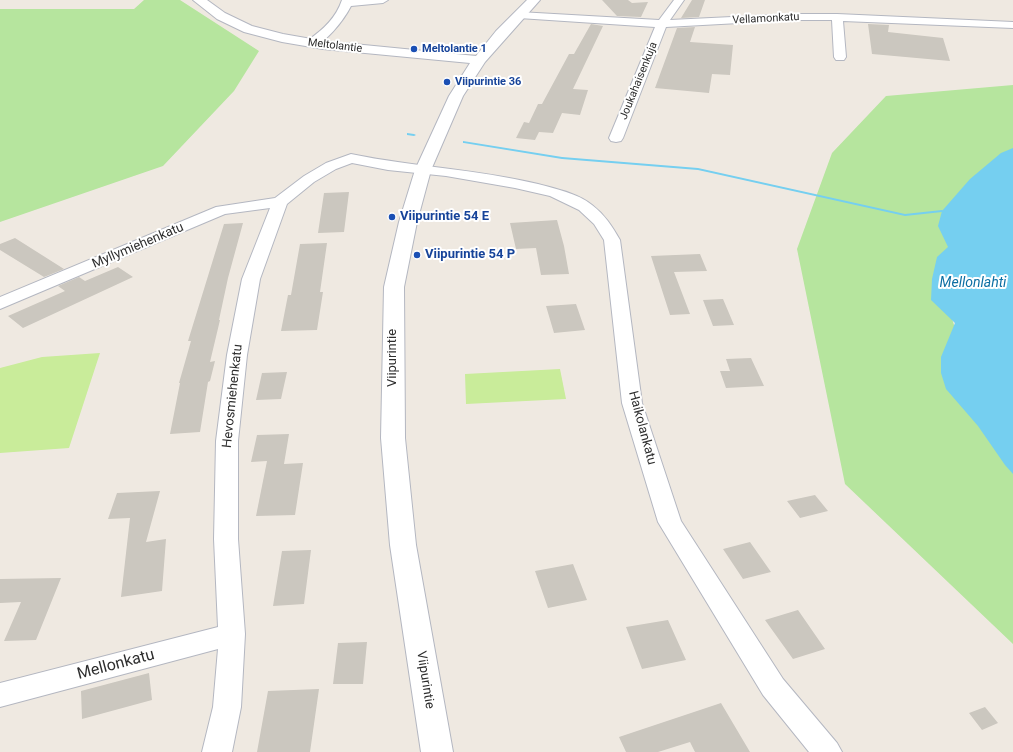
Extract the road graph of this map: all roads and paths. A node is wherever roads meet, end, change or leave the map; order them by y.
1 (199, 0) edge
2 (383, 0) edge
3 (534, 0) edge
4 (679, 0) edge
5 (347, 1) edge
6 (519, 15) junction
7 (837, 17) junction
8 (662, 24) junction
9 (1013, 25) edge
10 (312, 43) junction
11 (840, 57) dead end
12 (479, 60) junction
13 (616, 138) dead end
14 (423, 170) junction
15 (280, 202) junction
16 (0, 304) edge
17 (232, 634) junction
18 (0, 695) edge
19 (218, 752) edge
20 (437, 752) edge
21 (827, 752) edge

1 - 10 main road, Meltolantie
2 - 5 street
3 - 6 main road, Viipurintie
4 - 8 street, Joukahaisenkuja
5 - 10 street
6 - 8 street, Vellamonkatu
6 - 12 main road, Viipurintie
7 - 8 street, Vellamonkatu
7 - 9 street, Vellamonkatu
7 - 11 street
8 - 13 street, Joukahaisenkuja
10 - 12 main road, Meltolantie
12 - 14 main road, Viipurintie
14 - 15 street
14 - 20 main road, Viipurintie
14 - 21 street, Haikolankatu
15 - 16 street, Myllymiehenkatu
15 - 17 street, Hevosmiehenkatu
17 - 18 street, Mellonkatu
17 - 19 street, Hevosmiehenkatu

